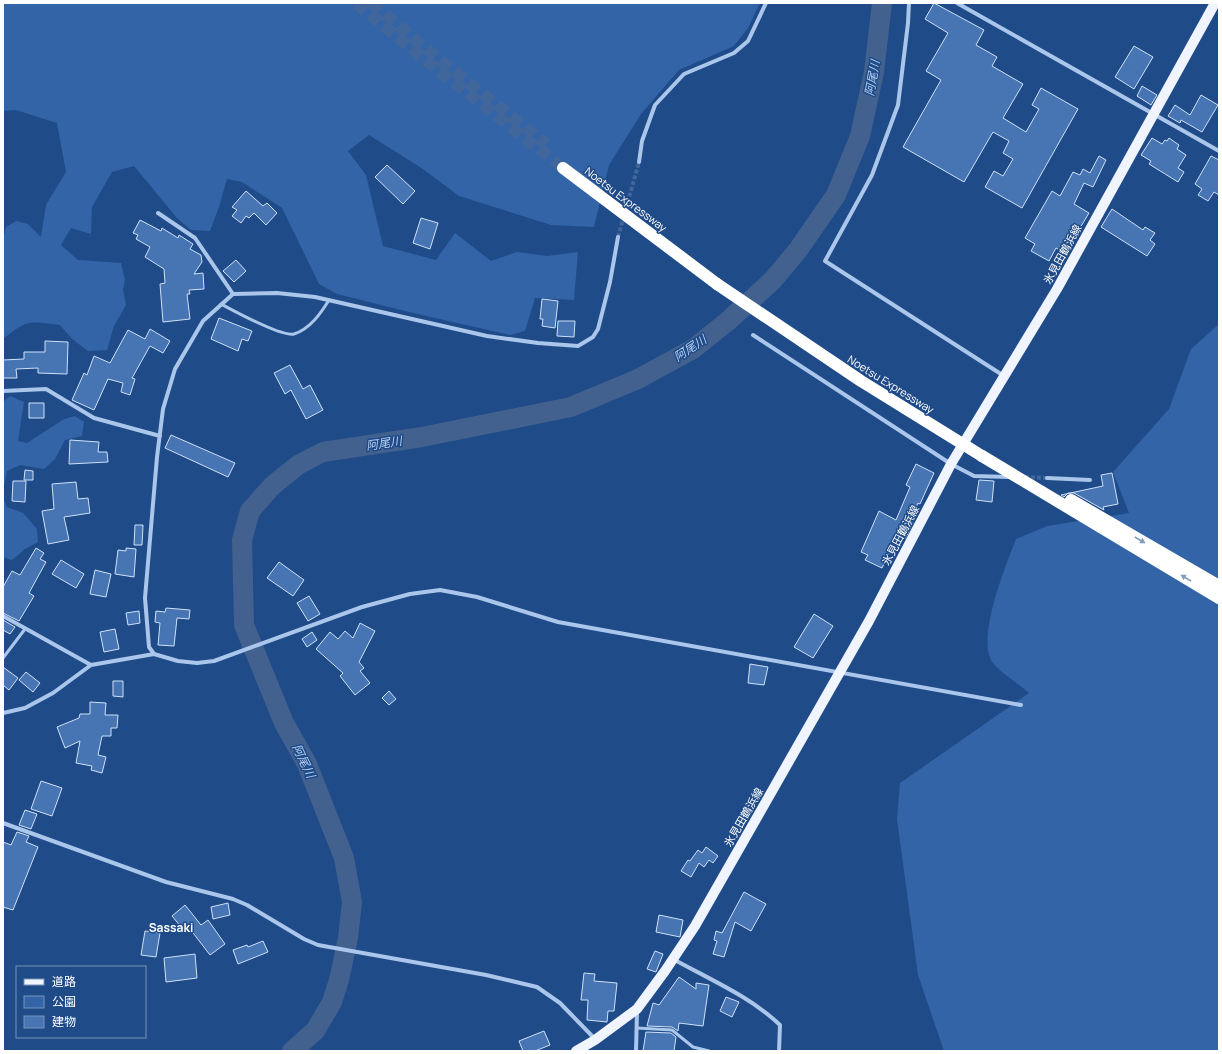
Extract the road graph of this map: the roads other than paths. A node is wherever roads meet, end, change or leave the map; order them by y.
1 (766, 3) edge
2 (909, 3) edge
3 (957, 3) edge
4 (1215, 3) edge
5 (1152, 114) junction
6 (1219, 151) edge
7 (639, 162) tunnel mouth
8 (566, 165) tunnel mouth
9 (158, 213) dead end
10 (618, 237) tunnel mouth
11 (233, 294) junction
12 (329, 300) junction
13 (221, 304) junction
14 (753, 335) dead end
15 (1004, 376) junction
16 (3, 391) edge
17 (160, 436) junction
18 (984, 453) junction
19 (951, 464) junction
20 (1009, 477) dead end
21 (1047, 478) tunnel mouth
22 (1090, 480) dead end
23 (1219, 586) edge
24 (1219, 598) edge
25 (3, 616) edge
26 (25, 629) junction
27 (154, 654) junction
28 (3, 658) edge
29 (91, 665) junction
30 (840, 673) junction
31 (1021, 705) dead end
32 (3, 714) edge
33 (3, 823) edge
34 (673, 959) junction
35 (637, 1009) junction
36 (636, 1028) junction
37 (595, 1040) junction
38 (576, 1051) edge
39 (636, 1051) edge
40 (709, 1051) edge
41 (779, 1051) edge

1 - 7 street
2 - 15 street
3 - 5 street
4 - 5 main road, 氷見田鶴浜線
5 - 6 street
5 - 15 main road, 氷見田鶴浜線
8 - 18 highway, Noetsu Expressway
9 - 11 street
10 - 12 street
11 - 12 street
11 - 13 street
12 - 13 lane
13 - 17 street
14 - 19 street
15 - 19 main road, 氷見田鶴浜線
16 - 17 street
17 - 27 street
18 -> 23 highway, Noetsu Expressway
24 -> 18 highway, Noetsu Expressway
19 - 20 street
19 - 30 main road, 氷見田鶴浜線
21 - 22 street
25 - 26 street
26 - 28 lane
26 - 29 street
27 - 29 street
27 - 30 street
29 - 32 street
30 - 31 street
30 - 34 main road, 氷見田鶴浜線
33 - 37 street
34 - 35 main road, 氷見田鶴浜線
34 - 41 street
35 - 36 street
35 - 37 main road, 氷見田鶴浜線
36 - 39 street
36 - 40 lane
37 - 38 main road, 氷見田鶴浜線

